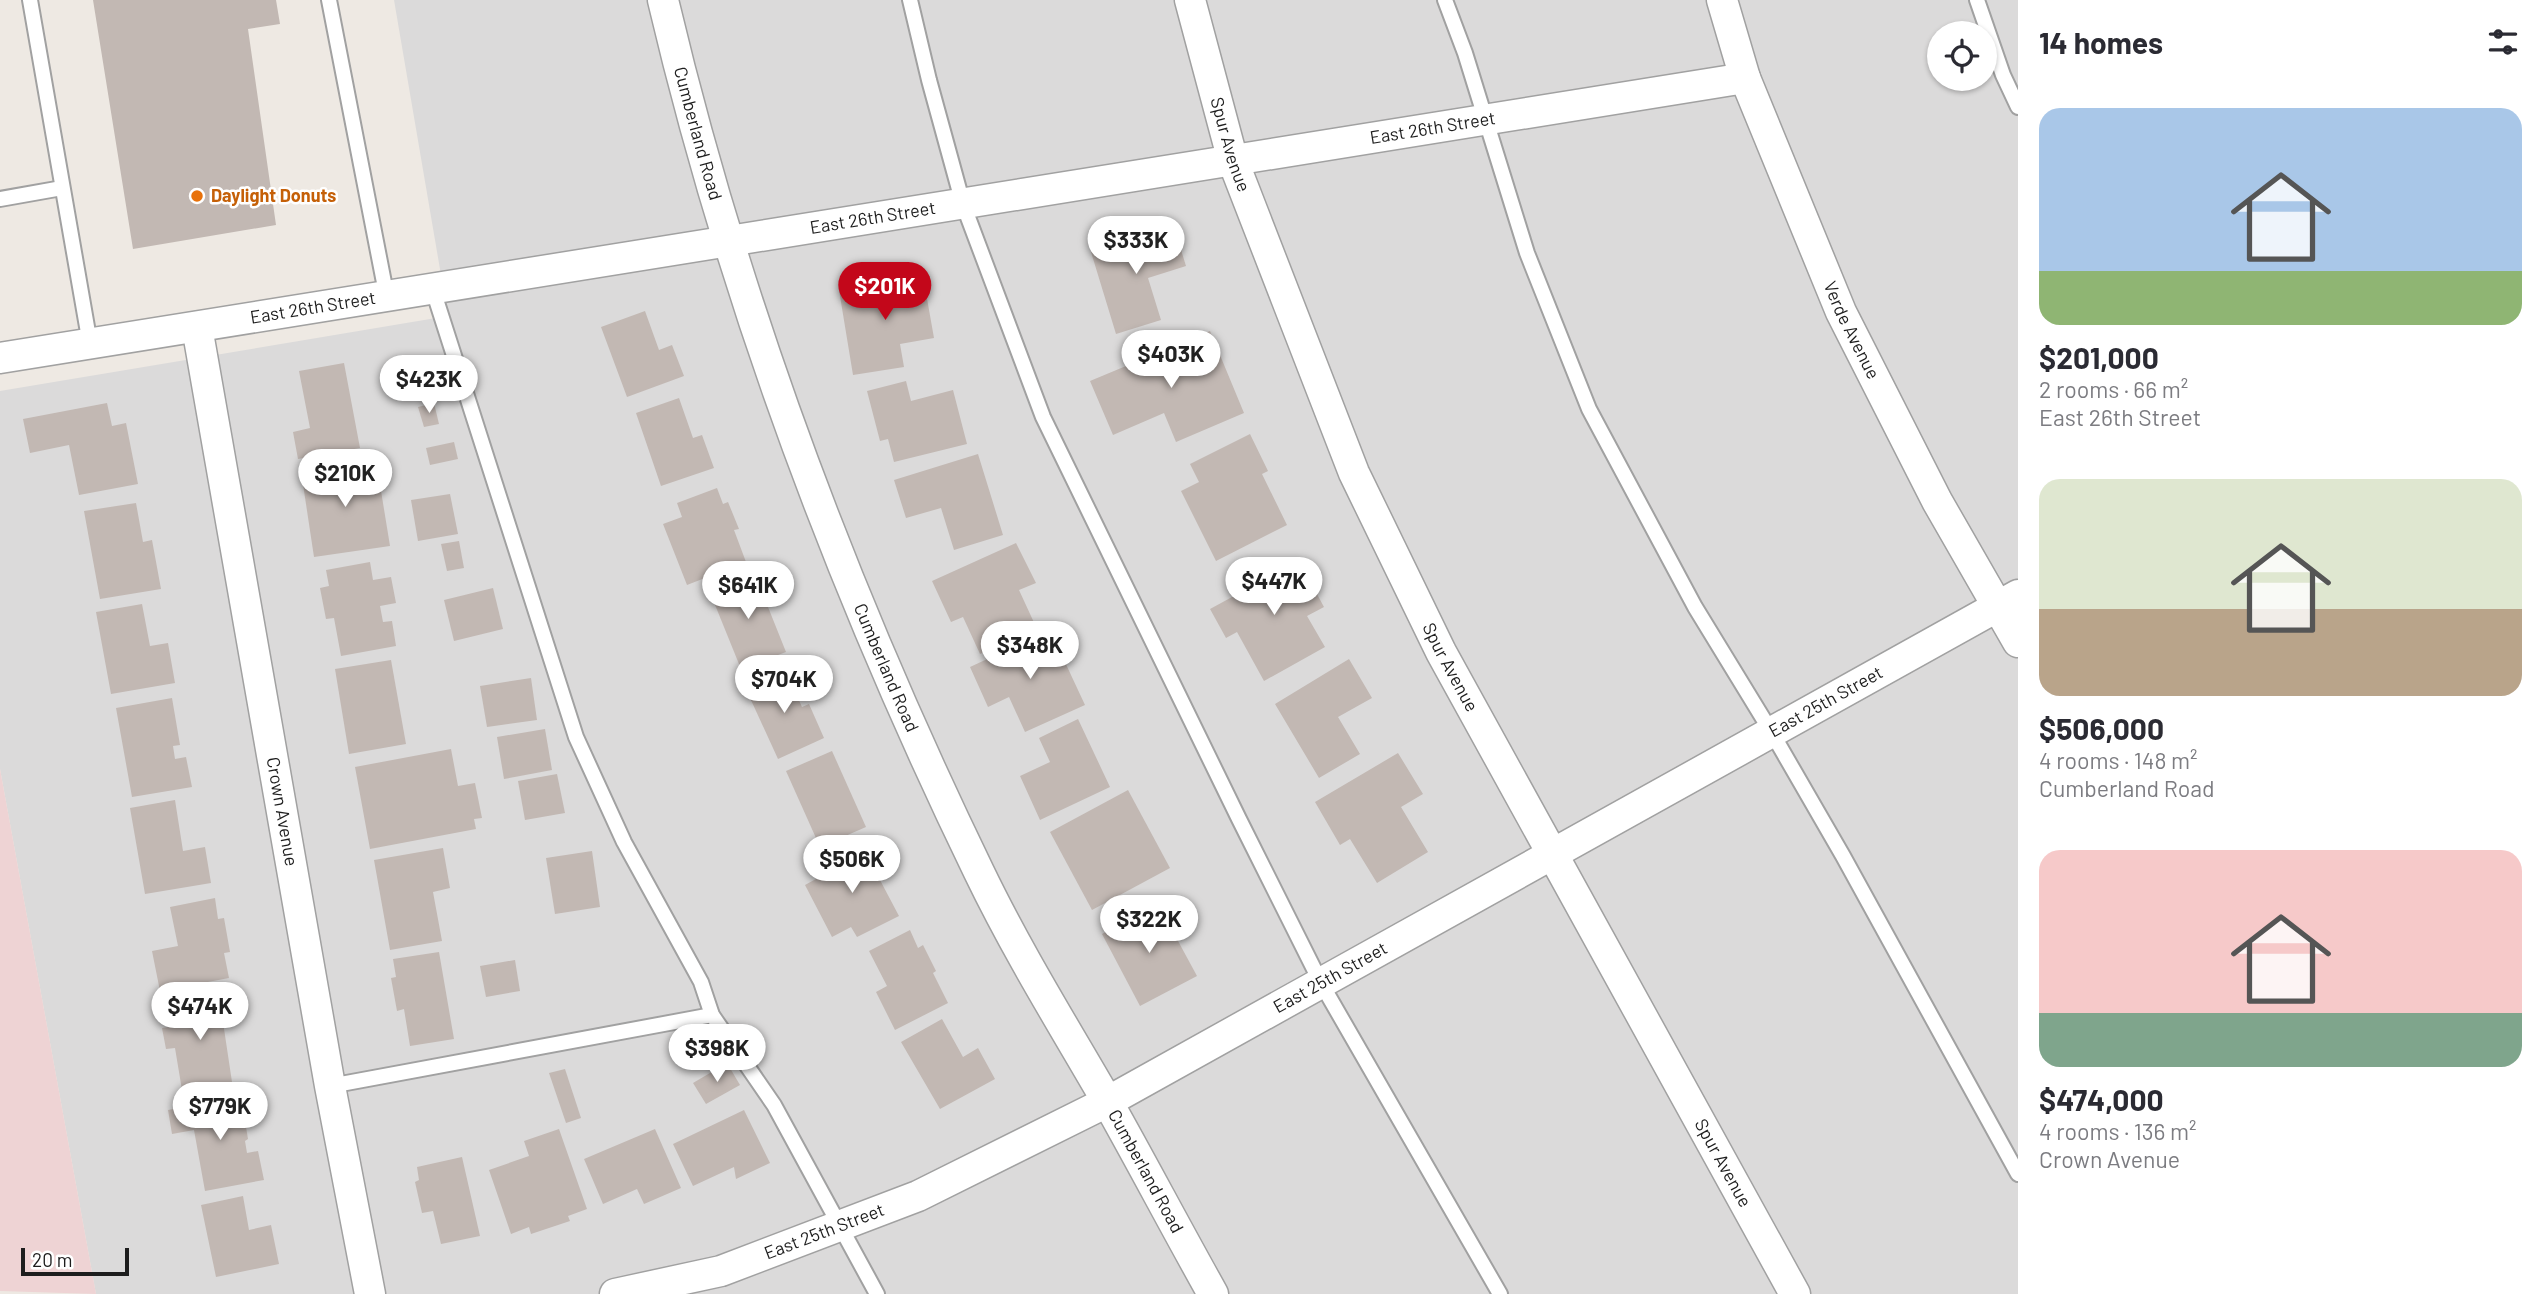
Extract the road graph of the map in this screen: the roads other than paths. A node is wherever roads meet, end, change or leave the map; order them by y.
1 (30, 0) edge
2 (329, 0) edge
3 (663, 0) edge
4 (910, 0) edge
5 (1190, 0) edge
6 (1445, 0) edge
7 (1722, 0) edge
8 (1977, 0) edge
9 (1745, 79) junction
10 (2018, 107) edge
11 (1486, 120) junction
12 (1233, 161) junction
13 (62, 188) junction
14 (0, 199) edge
15 (963, 204) junction
16 (728, 242) junction
17 (433, 290) junction
18 (387, 298) junction
19 (197, 327) junction
20 (90, 344) junction
21 (0, 358) edge
22 (2008, 601) edge
23 (2018, 642) edge
24 (1772, 733) junction
25 (1553, 855) junction
26 (1321, 983) junction
27 (712, 1015) junction
28 (330, 1086) junction
29 (1107, 1102) junction
30 (2018, 1174) edge
31 (841, 1227) junction
32 (370, 1294) edge
33 (615, 1294) edge
34 (877, 1294) edge
35 (1213, 1294) edge
36 (1500, 1294) edge
37 (1795, 1294) edge

1 - 13 lane
2 - 18 lane
3 - 16 street, Cumberland Road
4 - 15 lane
5 - 12 street, Spur Avenue
6 - 11 lane
7 - 9 street, Verde Avenue
8 - 10 lane
9 - 11 street, East 26th Street
9 - 22 street, Verde Avenue
11 - 12 street, East 26th Street
11 - 24 lane
12 - 15 street, East 26th Street
12 - 25 street, Spur Avenue
13 - 14 lane
13 - 20 lane
15 - 16 street, East 26th Street
15 - 26 lane
16 - 17 street, East 26th Street
16 - 29 street, Cumberland Road
17 - 18 street, East 26th Street
17 - 27 lane
18 - 19 street, East 26th Street
19 - 20 street, East 26th Street
19 - 28 street, Crown Avenue
20 - 21 street, East 26th Street
22 - 23 street, Verde Avenue
22 - 24 street, East 25th Street
24 - 25 street, East 25th Street
24 - 30 lane
25 - 26 street, East 25th Street
25 - 37 street, Spur Avenue
26 - 29 street, East 25th Street
26 - 36 lane
27 - 28 lane
27 - 31 lane
28 - 32 street, Crown Avenue
29 - 31 street, East 25th Street
29 - 35 street, Cumberland Road
31 - 33 street, East 25th Street
31 - 34 lane

